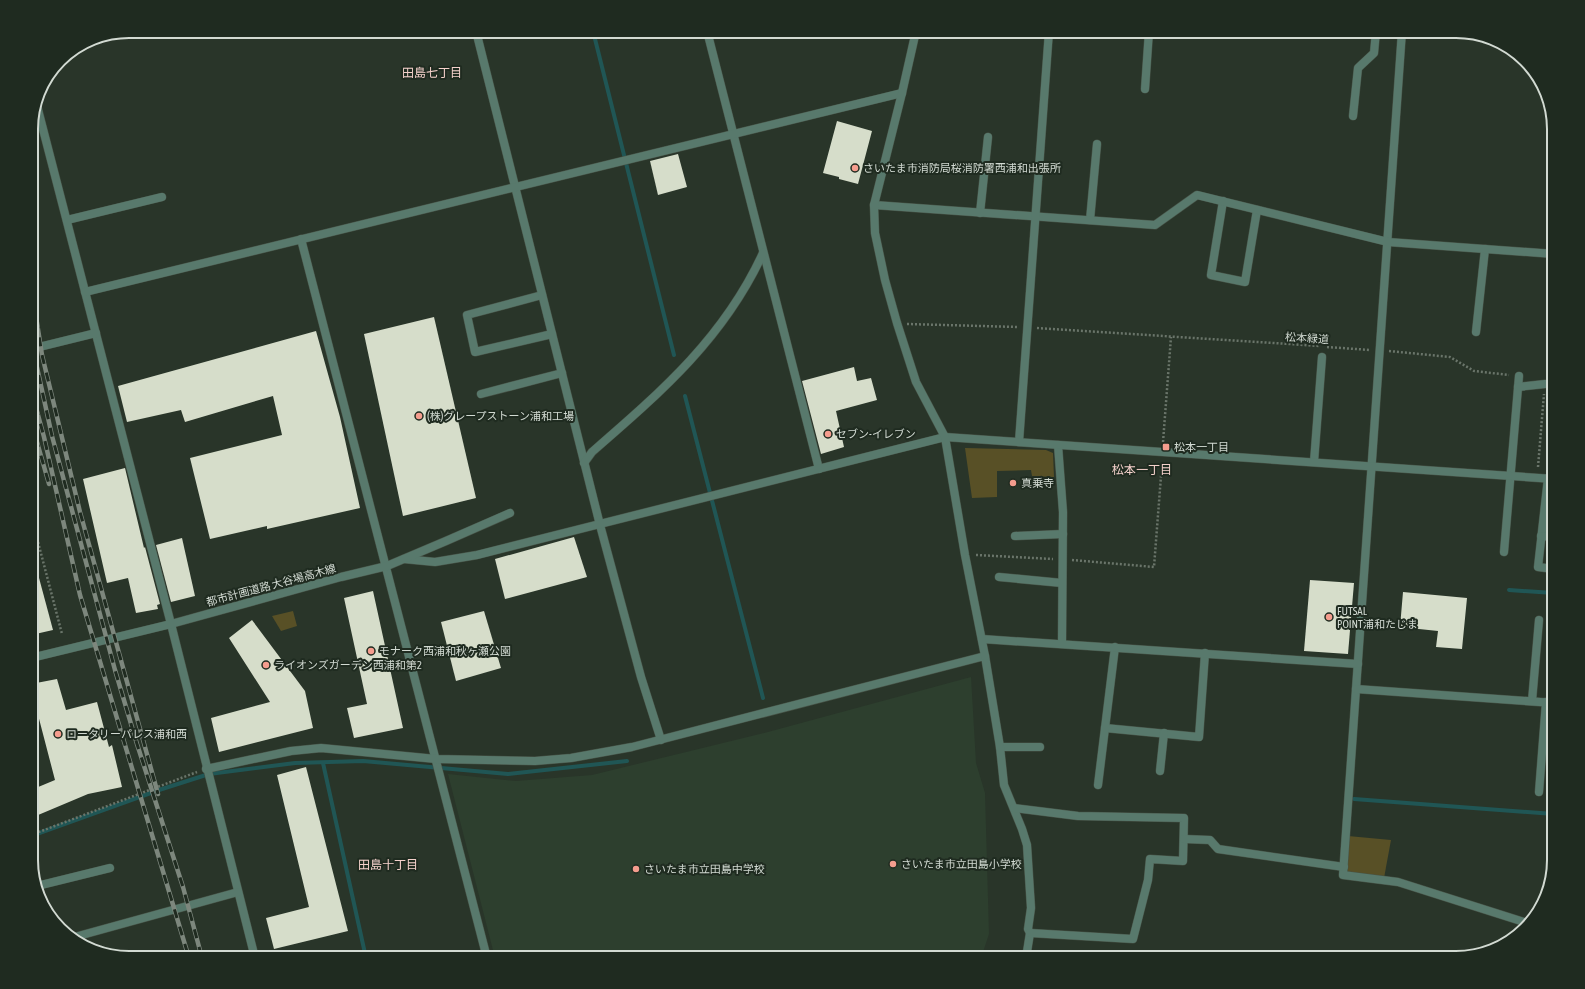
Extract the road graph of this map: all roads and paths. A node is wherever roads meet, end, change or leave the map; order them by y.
1 (478, 38) edge
2 (709, 38) edge
3 (914, 38) edge
4 (1049, 38) edge
5 (1148, 38) edge
6 (1375, 38) edge
7 (1402, 38) edge
8 (1145, 89) dead end
9 (902, 93) junction
10 (39, 115) edge
11 (1353, 116) dead end
12 (733, 134) junction
13 (988, 137) dead end
14 (1097, 144) dead end
15 (516, 187) junction
16 (162, 197) dead end
17 (1223, 202) junction
18 (874, 205) junction
19 (1257, 210) junction
20 (980, 213) junction
21 (1036, 217) junction
22 (67, 220) junction
23 (1090, 220) junction
24 (301, 239) junction
25 (1388, 242) junction
26 (1485, 249) junction
27 (763, 253) junction
28 (1547, 253) edge
29 (85, 292) junction
30 (542, 295) junction
31 (1476, 332) dead end
32 (96, 333) junction
33 (552, 334) junction
34 (38, 347) edge
35 (1380, 350) junction
36 (1322, 357) dead end
37 (562, 373) junction
38 (1519, 376) joint
39 (1545, 384) joint
40 (1518, 386) junction
41 (481, 394) dead end
42 (945, 437) junction
43 (1020, 442) junction
44 (1058, 445) junction
45 (1162, 452) junction
46 (1314, 462) junction
47 (584, 463) junction
48 (1372, 466) junction
49 (819, 469) junction
50 (1512, 476) junction
51 (1537, 478) junction
52 (1547, 478) edge
53 (1547, 501) edge
54 (510, 512) dead end
55 (600, 525) junction
56 (1062, 534) junction
57 (1015, 536) dead end
58 (1541, 536) junction
59 (1547, 537) edge
60 (38, 542) edge
61 (1504, 552) dead end
62 (965, 555) junction
63 (404, 559) junction
64 (1062, 559) junction
65 (386, 566) junction
66 (1547, 568) edge
67 (1000, 577) dead end
68 (1062, 583) junction
69 (1540, 620) dead end
70 (171, 624) junction
71 (62, 634) dead end
72 (982, 639) junction
73 (1062, 643) junction
74 (1115, 647) junction
75 (1205, 653) junction
76 (38, 656) edge
77 (985, 656) junction
78 (1358, 664) junction
79 (1356, 689) junction
80 (1532, 701) junction
81 (1547, 702) edge
82 (1547, 727) edge
83 (1105, 728) junction
84 (1164, 734) junction
85 (661, 740) junction
86 (1000, 747) junction
87 (1040, 747) dead end
88 (436, 760) junction
89 (206, 769) junction
90 (1160, 771) dead end
91 (1098, 785) dead end
92 (1539, 792) dead end
93 (1014, 808) junction
94 (38, 832) edge
95 (1184, 839) junction
96 (1344, 866) junction
97 (110, 868) dead end
98 (42, 885) edge
99 (238, 892) junction
100 (1522, 921) edge
101 (1030, 933) junction
102 (79, 936) edge
103 (253, 951) edge
104 (485, 951) edge
105 (1027, 951) edge

1 - 15 street
2 - 12 street
3 - 9 street
4 - 21 street
5 - 8 street
6 - 11 street
7 - 25 street
9 - 12 street
9 - 18 street
10 - 22 street
12 - 15 street
12 - 27 street
13 - 20 street
14 - 23 street
15 - 24 street
15 - 30 street
16 - 22 street
17 - 19 street
17 - 19 street
17 - 23 street
18 - 20 street
18 - 42 street
19 - 25 street
20 - 21 street
21 - 23 street
21 - 43 street
22 - 29 street
24 - 29 street
24 - 65 street
25 - 26 street
25 - 35 street
26 - 28 street
26 - 31 street
27 - 47 street
27 - 49 street
29 - 32 street
30 - 33 street
30 - 33 street
32 - 34 street
32 - 70 street
33 - 37 street
35 - 38 path, 松本緑道
35 - 45 path, 松本緑道
35 - 48 street
36 - 46 street
37 - 41 street
37 - 47 street
38 - 40 street
39 - 40 street
39 - 51 path
40 - 50 street
42 - 43 street
42 - 49 street
42 - 62 street
43 - 44 street
44 - 45 street
44 - 56 street
45 - 46 street
45 - 64 path
46 - 48 street
47 - 55 street
48 - 50 street
48 - 78 street
49 - 55 street
50 - 51 street
50 - 61 street
51 - 52 street
53 - 58 street
54 - 63 street, 都市計画道路 大谷場高木線
55 - 63 street
55 - 85 street
56 - 57 street
56 - 64 street
58 - 59 street
58 - 66 street
60 - 71 path
62 - 64 path
62 - 72 street
63 - 65 street, 都市計画道路 大谷場高木線
64 - 68 street
65 - 70 street, 都市計画道路 大谷場高木線
65 - 88 street
67 - 68 street
68 - 73 street
69 - 80 street
70 - 76 street, 都市計画道路 大谷場高木線
70 - 89 street
72 - 73 street
72 - 77 street
73 - 74 street
74 - 75 street
74 - 83 street
75 - 78 street
75 - 84 street
77 - 85 street
77 - 86 street
78 - 79 street
79 - 80 street
79 - 96 street
80 - 81 street
82 - 92 street
83 - 84 street
83 - 91 street
84 - 90 street
85 - 88 street
86 - 87 street
86 - 93 street
88 - 89 street
88 - 104 street
89 - 94 path
89 - 99 street
93 - 95 street
93 - 101 street
95 - 96 street
95 - 101 street
96 - 100 street
97 - 98 street
99 - 102 street
99 - 103 street
101 - 105 street

